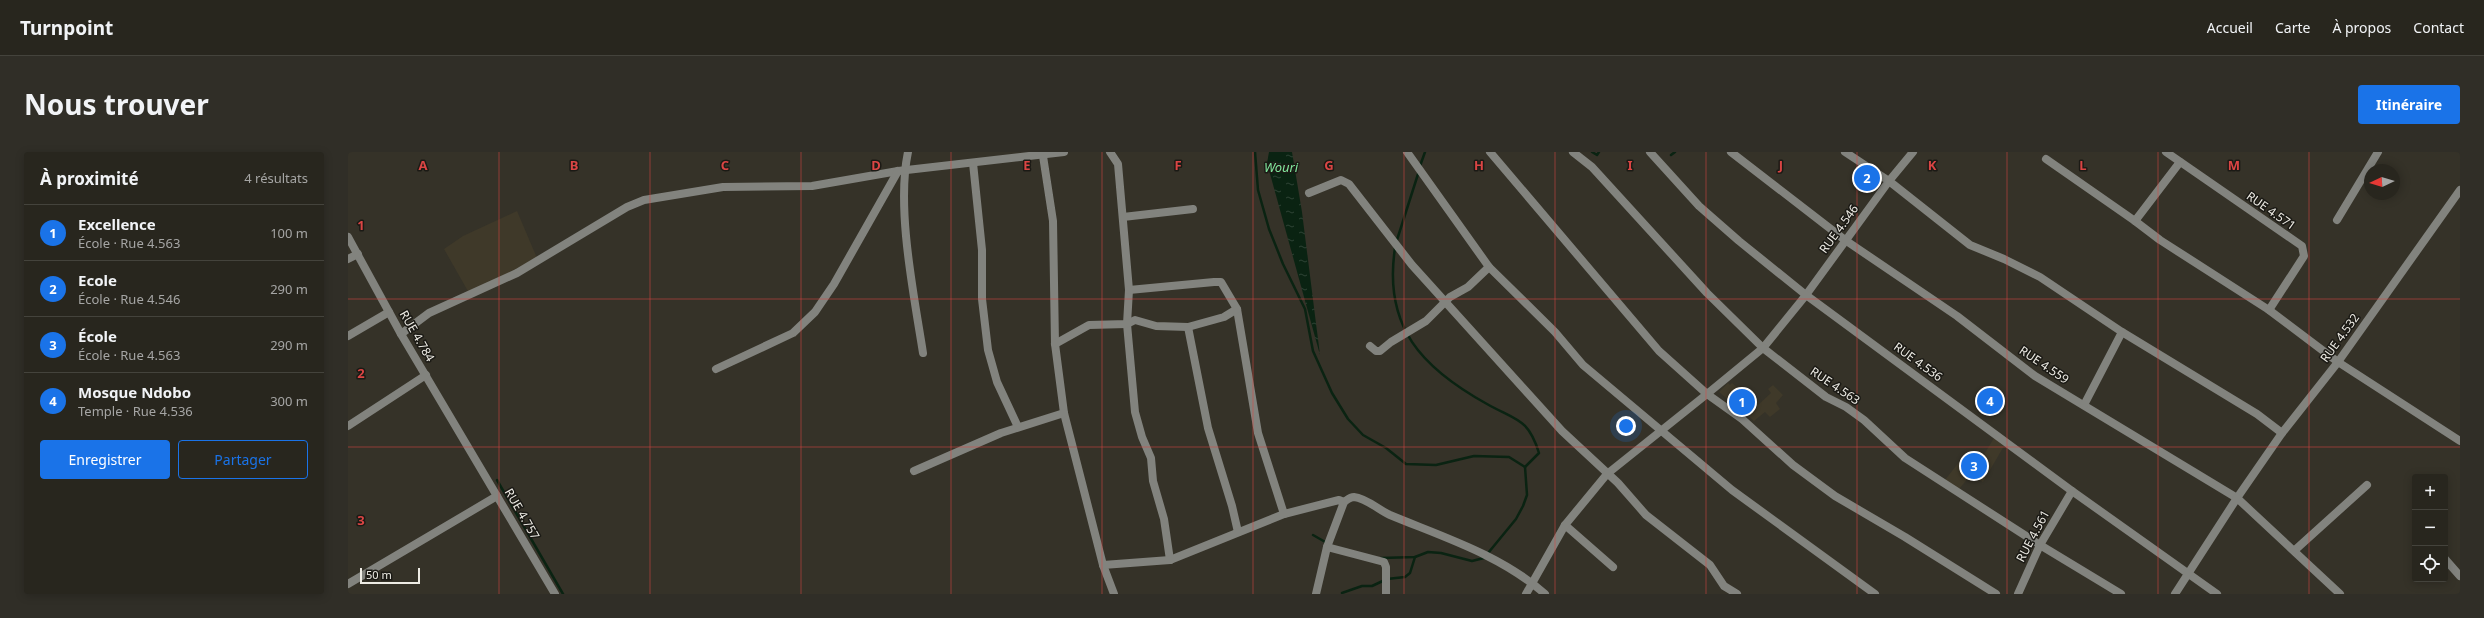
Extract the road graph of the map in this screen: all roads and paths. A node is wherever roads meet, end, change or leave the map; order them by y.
1 (908, 152) edge
2 (1064, 152) edge
3 (1110, 152) edge
4 (1407, 152) edge
5 (1490, 152) edge
6 (1573, 152) edge
7 (1650, 152) edge
8 (1731, 152) edge
9 (1845, 152) edge
10 (1912, 152) edge
11 (2166, 152) edge
12 (2378, 152) edge
13 (1044, 156) junction
14 (2046, 160) dead end
15 (2180, 162) junction
16 (973, 163) junction
17 (901, 171) junction
18 (1889, 181) junction
19 (2460, 190) edge
20 (1309, 193) dead end
21 (1193, 209) dead end
22 (1123, 217) junction
23 (2337, 220) dead end
24 (2135, 221) junction
25 (348, 237) edge
26 (1845, 240) junction
27 (358, 254) junction
28 (348, 258) edge
29 (1489, 267) junction
30 (1129, 290) junction
31 (1806, 295) junction
32 (1446, 301) junction
33 (1237, 309) junction
34 (2269, 310) junction
35 (389, 312) junction
36 (1127, 324) junction
37 (1188, 327) junction
38 (2122, 332) junction
39 (401, 334) junction
40 (348, 336) edge
41 (1055, 344) junction
42 (1370, 346) dead end
43 (1764, 348) junction
44 (923, 353) dead end
45 (2338, 362) junction
46 (716, 369) dead end
47 (426, 375) junction
48 (1707, 394) junction
49 (2084, 405) junction
50 (1064, 413) junction
51 (348, 426) edge
52 (1018, 427) junction
53 (1661, 431) junction
54 (2282, 433) junction
55 (2460, 441) edge
56 (468, 446) joint
57 (914, 471) dead end
58 (1607, 474) junction
59 (2367, 485) dead end
60 (2072, 491) junction
61 (497, 496) junction
62 (2237, 498) junction
63 (1344, 502) junction
64 (1284, 514) junction
65 (1565, 525) junction
66 (1238, 532) junction
67 (2040, 545) junction
68 (1327, 547) junction
69 (2295, 550) junction
70 (1170, 560) junction
71 (2448, 562) edge
72 (1103, 566) junction
73 (1613, 567) dead end
74 (2188, 574) junction
75 (2460, 576) edge
76 (1532, 583) junction
77 (348, 584) edge
78 (1873, 593) edge
79 (554, 594) edge
80 (1114, 594) edge
81 (1316, 594) edge
82 (1386, 594) edge
83 (1526, 594) edge
84 (1545, 594) edge
85 (1737, 594) edge
86 (1996, 594) edge
87 (2018, 594) edge
88 (2121, 594) edge
89 (2175, 594) edge
90 (2217, 594) edge
91 (2340, 594) edge

1 - 17 street
2 - 13 street
3 - 22 street
4 - 29 street
5 - 48 street
6 - 43 street, RUE 4.563
7 - 31 street, RUE 4.536
8 - 26 street, RUE 4.559
9 - 18 street
10 - 18 street
11 - 15 street, RUE 4.571
12 - 23 street
13 - 16 street
13 - 41 street
14 - 24 street
15 - 24 street
15 - 34 street, RUE 4.571
16 - 17 street
16 - 52 street
17 - 39 street
17 - 44 street
17 - 46 street
18 - 26 street, RUE 4.546
18 - 38 street
19 - 45 street, RUE 4.532
20 - 32 street
21 - 22 street
22 - 30 street
24 - 34 street
25 - 27 street, RUE 4.784
26 - 31 street, RUE 4.546
26 - 49 street, RUE 4.559
27 - 28 street
27 - 35 street, RUE 4.784
29 - 32 street
29 - 53 street
30 - 33 street
30 - 36 street
31 - 43 street, RUE 4.546
31 - 60 street, RUE 4.536
32 - 42 street
32 - 58 street
33 - 37 street
33 - 64 street
34 - 45 street
35 - 39 street, RUE 4.784
35 - 40 street
36 - 37 street
36 - 41 street
36 - 70 street
37 - 66 street
38 - 49 street
38 - 54 street
39 - 47 street, RUE 4.784
41 - 50 street
43 - 48 street, RUE 4.546
43 - 67 street, RUE 4.563
45 - 54 street, RUE 4.532
45 - 55 street
47 - 51 street
47 - 56 street, RUE 4.784
48 - 53 street, RUE 4.546
48 - 86 street
49 - 62 street, RUE 4.559
50 - 52 street
50 - 72 street
52 - 57 street
53 - 58 street, RUE 4.546
53 - 78 street
54 - 62 street, RUE 4.532
56 - 61 street, RUE 4.757
58 - 65 street, RUE 4.546
58 - 85 street
59 - 69 street
60 - 67 street, RUE 4.561
60 - 74 street, RUE 4.536
61 - 77 street
61 - 79 street, RUE 4.757
62 - 69 street
62 - 74 street, RUE 4.532
63 - 64 street
63 - 68 street
63 - 76 street
64 - 66 street
65 - 73 street
65 - 76 street, RUE 4.546
66 - 70 street
67 - 87 street, RUE 4.561
67 - 88 street, RUE 4.563
68 - 81 street
68 - 82 street
69 - 91 street
70 - 72 street
71 - 75 street
72 - 80 street
74 - 89 street, RUE 4.532
74 - 90 street, RUE 4.536
76 - 83 street, RUE 4.546
76 - 84 street

